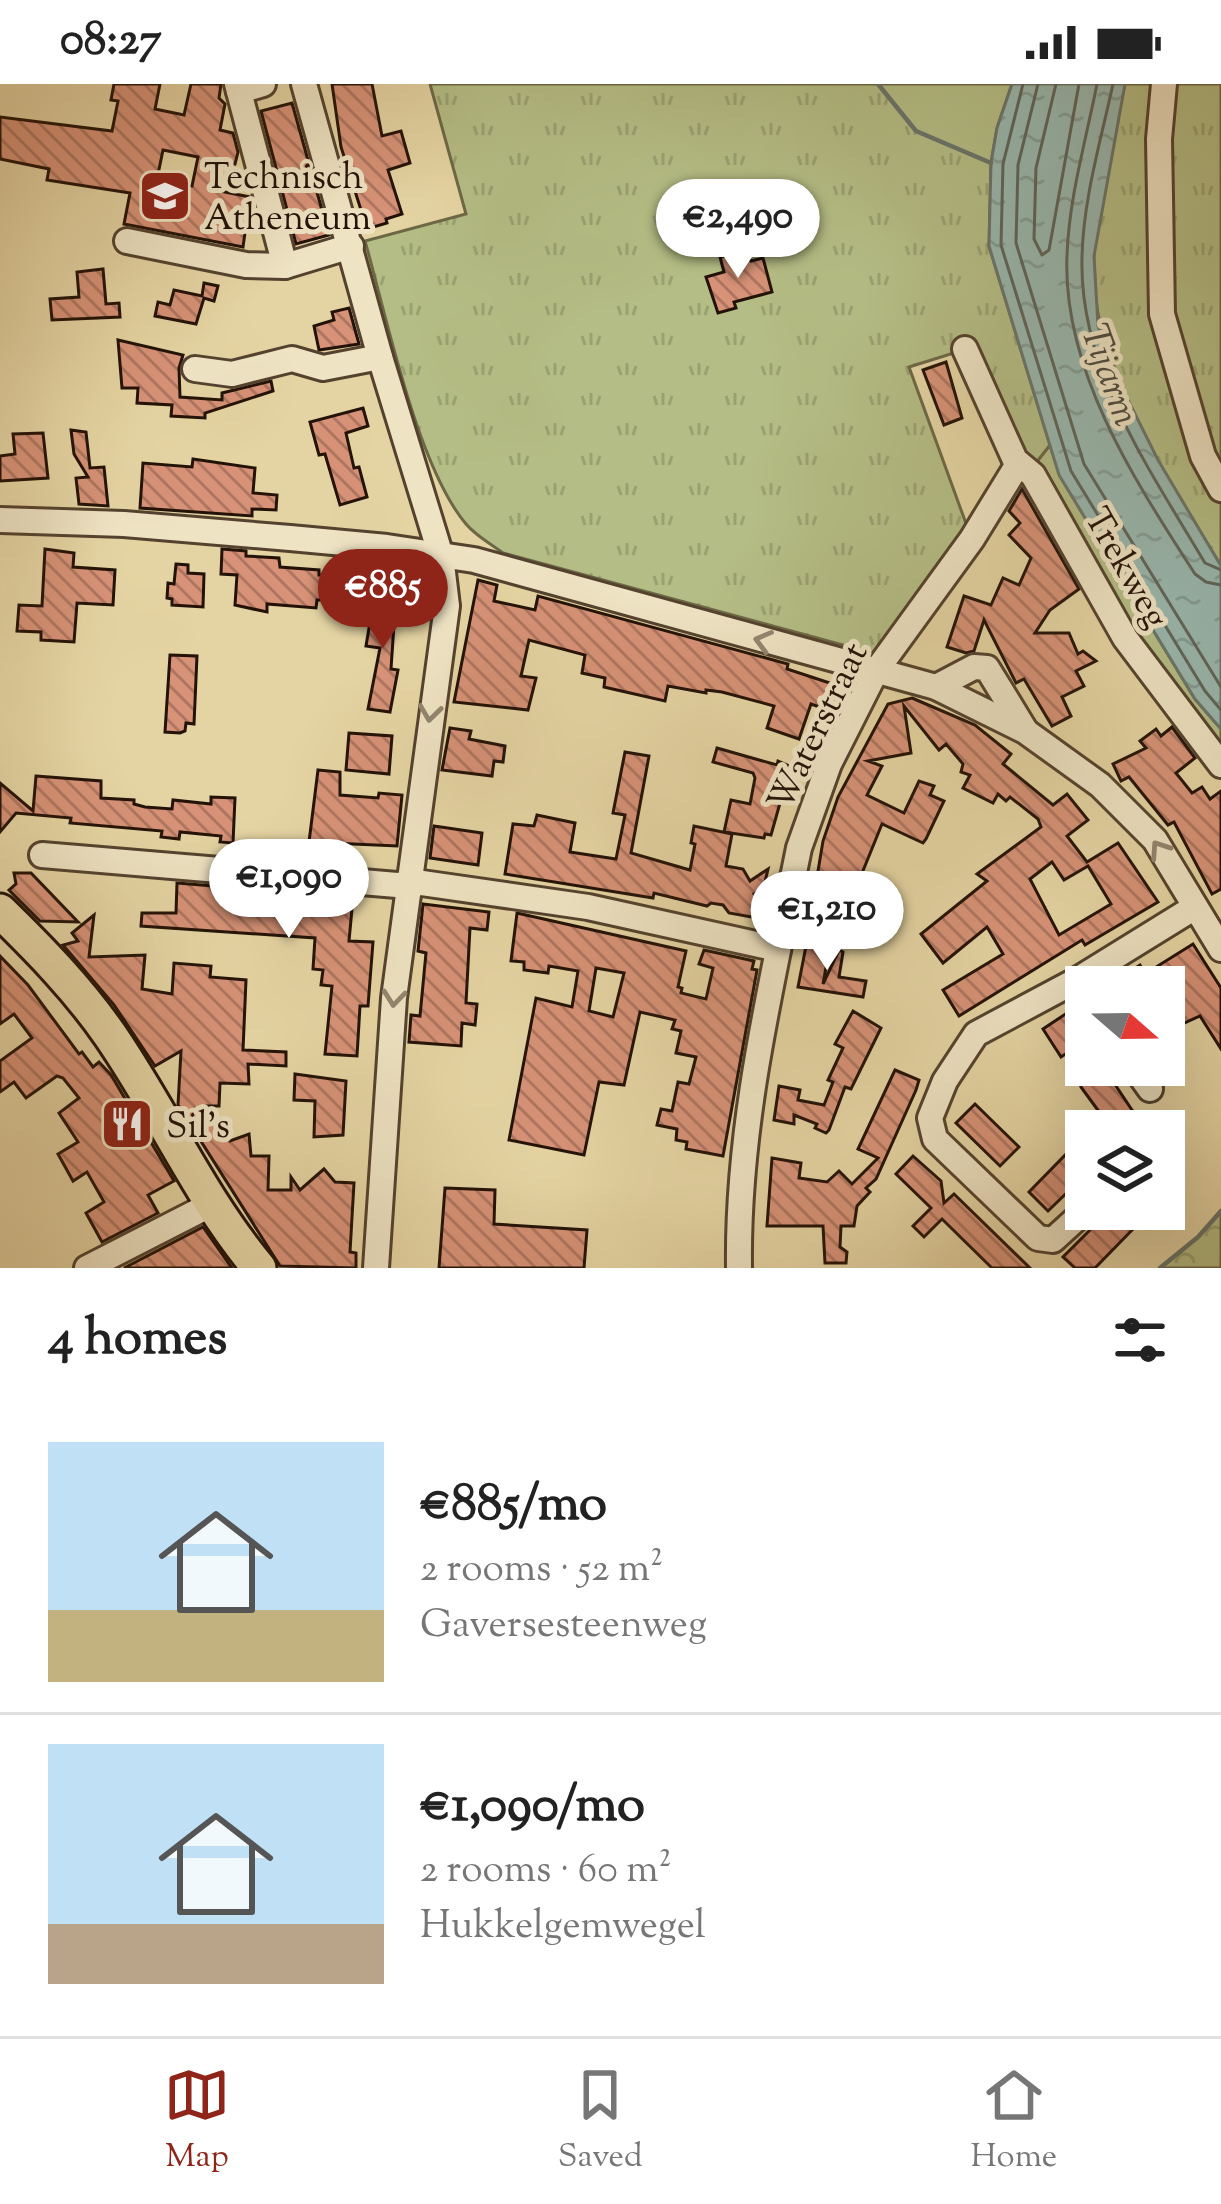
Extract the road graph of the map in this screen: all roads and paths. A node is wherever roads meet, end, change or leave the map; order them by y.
1 (304, 84) edge
2 (1165, 84) edge
3 (246, 86) edge
4 (127, 241) dead end
5 (351, 246) junction
6 (285, 266) junction
7 (965, 349) dead end
8 (380, 357) junction
9 (196, 369) dead end
10 (1018, 464) junction
11 (1221, 489) edge
12 (0, 520) edge
13 (441, 556) junction
14 (876, 671) junction
15 (936, 687) junction
16 (1025, 731) junction
17 (1221, 765) edge
18 (42, 855) dead end
19 (407, 884) junction
20 (1195, 907) junction
21 (0, 911) edge
22 (778, 949) junction
23 (1221, 949) edge
24 (1112, 966) edge
25 (1065, 995) edge
26 (1148, 1086) edge
27 (1150, 1089) dead end
28 (210, 1204) junction
29 (1065, 1230) edge
30 (87, 1268) edge
31 (259, 1268) edge
32 (376, 1268) edge
33 (739, 1268) edge

1 - 5 street
2 - 11 street
3 - 6 street
4 - 6 street
5 - 6 street
5 - 8 street
7 - 10 street, Trekweg
8 - 9 street
8 - 13 street
10 - 14 street, Waterstraat
10 - 17 street, Trekweg
12 - 13 street
14 -> 13 street
13 -> 19 street
14 - 15 street
14 - 22 street, Waterstraat
15 - 16 street
15 - 16 street
20 -> 16 street
18 - 19 street
19 - 22 street
19 -> 32 street
20 - 23 street
20 - 24 street
21 - 28 main road
22 - 33 street, Waterstraat
25 - 29 street
26 - 27 street
28 - 30 street
28 - 31 main road

